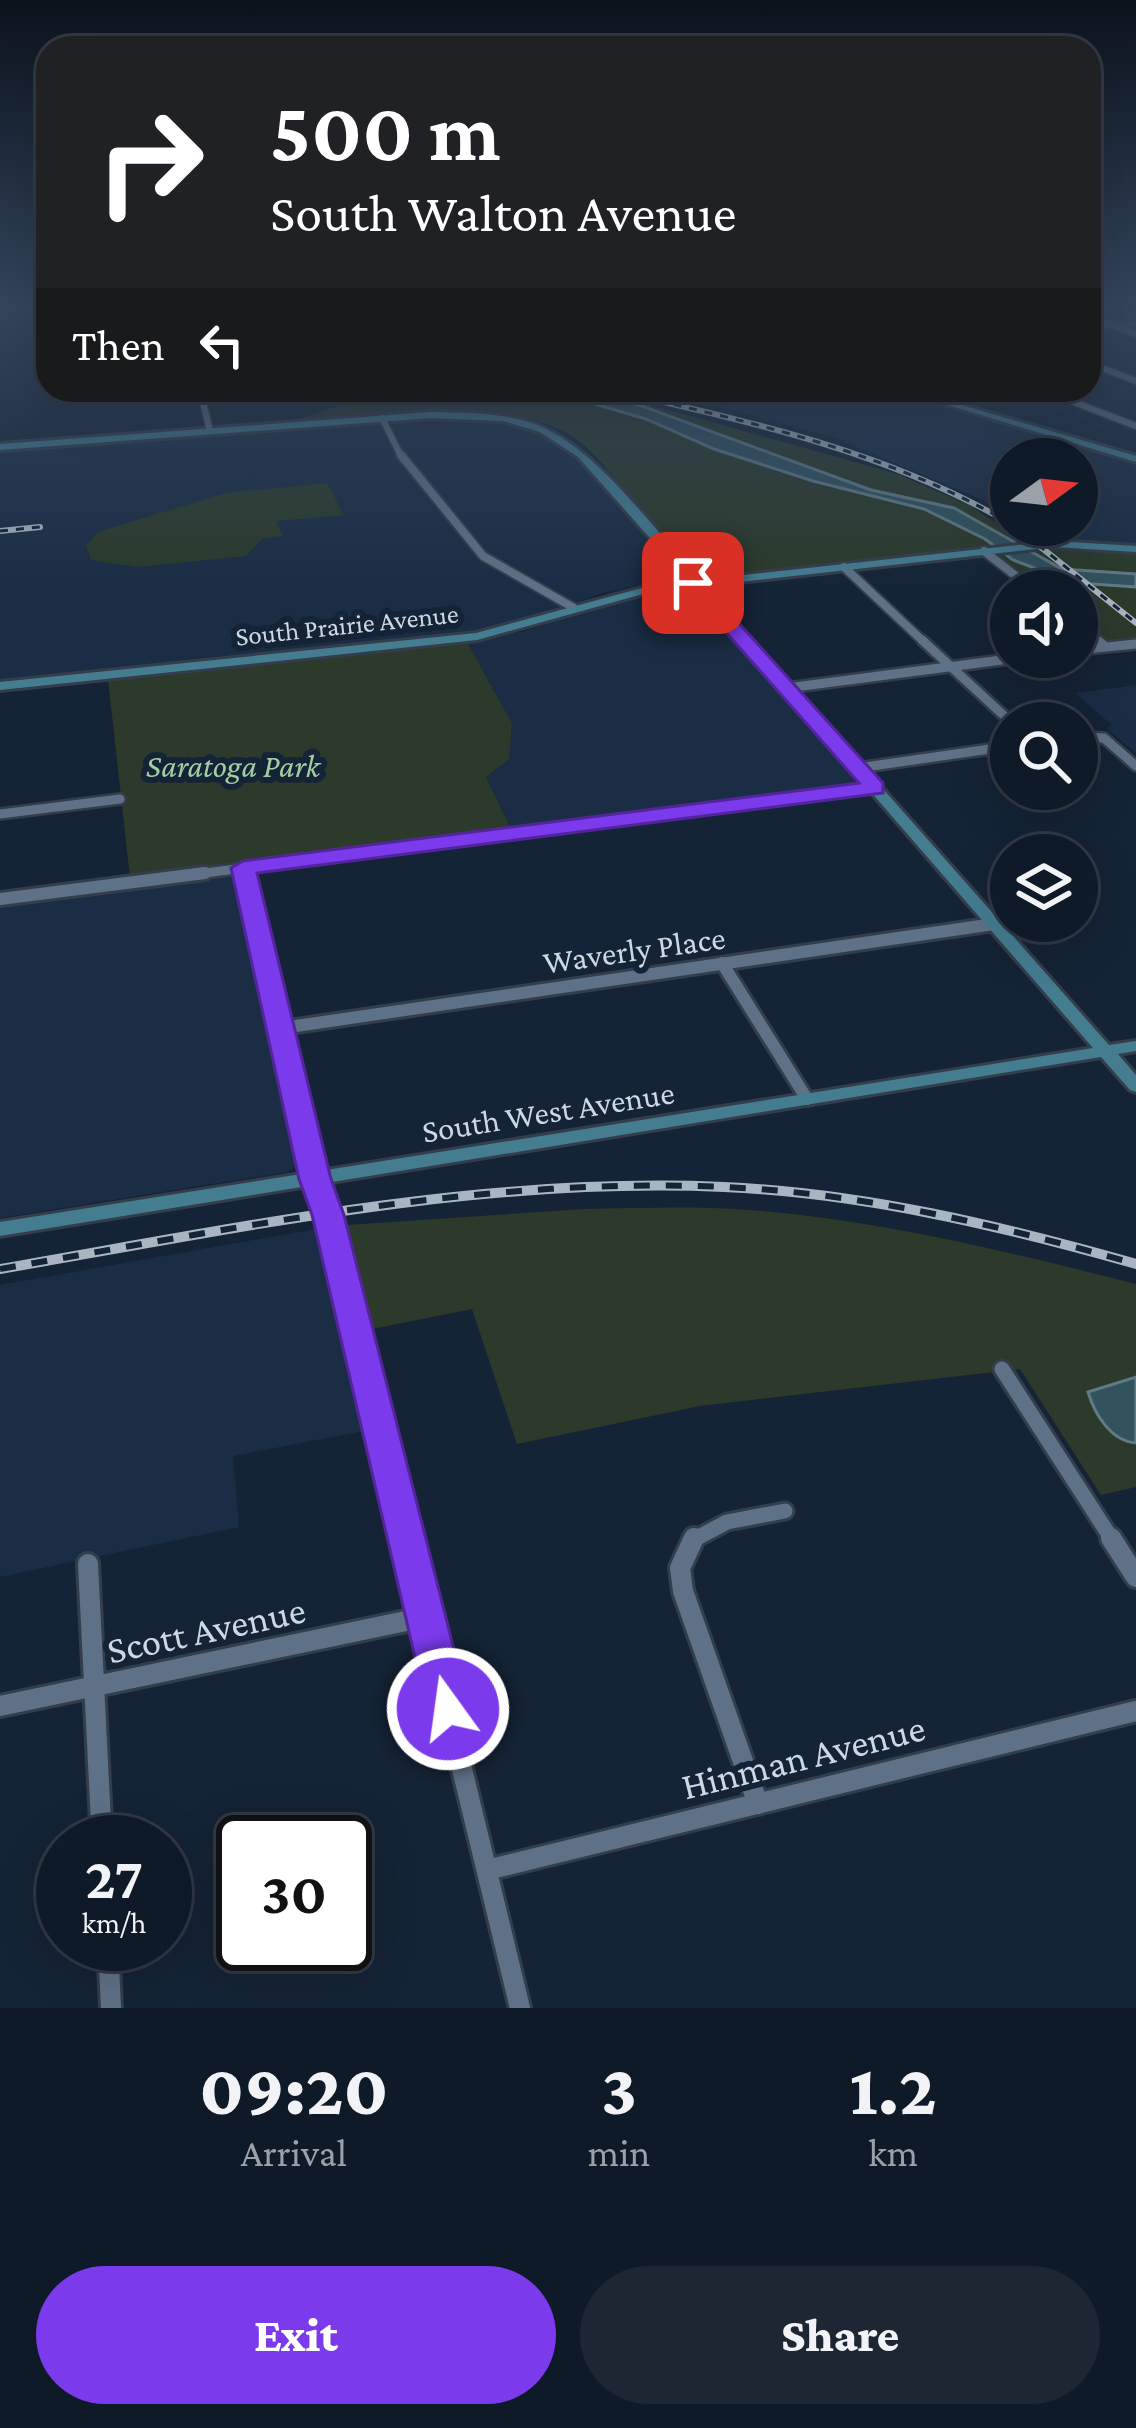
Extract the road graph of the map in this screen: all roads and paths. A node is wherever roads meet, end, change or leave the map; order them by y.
1 (203, 403) edge
2 (945, 403) edge
3 (1076, 403) edge
4 (382, 418) junction
5 (1136, 426) edge
6 (210, 431) junction
7 (0, 448) edge
8 (1136, 459) edge
9 (1136, 548) edge
10 (990, 550) junction
11 (844, 567) junction
12 (1012, 570) edge
13 (693, 583) junction
14 (574, 608) junction
15 (1098, 641) edge
16 (1136, 644) edge
17 (1106, 647) junction
18 (1098, 648) edge
19 (990, 661) edge
20 (951, 666) junction
21 (0, 686) edge
22 (787, 688) junction
23 (990, 702) edge
24 (1098, 737) edge
25 (990, 749) edge
26 (1136, 766) edge
27 (857, 767) junction
28 (875, 788) junction
29 (120, 799) dead end
30 (0, 814) edge
31 (243, 868) junction
32 (0, 899) edge
33 (990, 919) edge
34 (990, 925) edge
35 (1010, 942) edge
36 (722, 963) junction
37 (282, 1028) junction
38 (1136, 1046) edge
39 (1105, 1051) junction
40 (1136, 1086) edge
41 (807, 1099) junction
42 (315, 1179) junction
43 (0, 1229) edge
44 (1002, 1369) dead end
45 (785, 1511) dead end
46 (88, 1564) dead end
47 (1136, 1577) edge
48 (425, 1617) junction
49 (95, 1686) junction
50 (0, 1706) edge
51 (1136, 1711) edge
52 (758, 1804) junction
53 (102, 1815) edge
54 (487, 1870) junction
55 (109, 1971) edge
56 (111, 2008) edge
57 (520, 2008) edge

1 - 6 street
2 - 8 street
3 - 5 street
4 - 6 street
4 - 13 street
4 - 14 street
6 - 7 street
9 - 10 street, South Prairie Avenue
10 - 11 street, South Prairie Avenue
10 - 12 street
11 - 13 street, South Prairie Avenue
11 - 20 street
13 - 14 street, South Prairie Avenue
13 - 22 street
14 - 21 street, South Prairie Avenue
15 - 17 street
16 - 17 street
17 - 18 street
19 - 20 street
20 - 22 street
20 - 23 street
22 - 27 street
24 - 26 street
25 - 27 street
27 - 28 street
28 - 31 street
28 - 33 street
29 - 30 street
31 - 32 street
31 - 37 street
34 - 36 street, Waverly Place
35 - 39 street
36 - 37 street, Waverly Place
36 - 41 street
37 - 42 street
38 - 39 street, South West Avenue
39 - 40 street
39 - 41 street, South West Avenue
41 - 42 street, South West Avenue
42 - 43 street, South West Avenue
42 - 48 street
44 - 47 street
45 - 52 street
46 - 49 street
48 - 49 street, Scott Avenue
48 - 54 street
49 - 50 street, Scott Avenue
49 - 53 street
51 - 52 street, Hinman Avenue
52 - 54 street, Hinman Avenue
54 - 57 street
55 - 56 street

